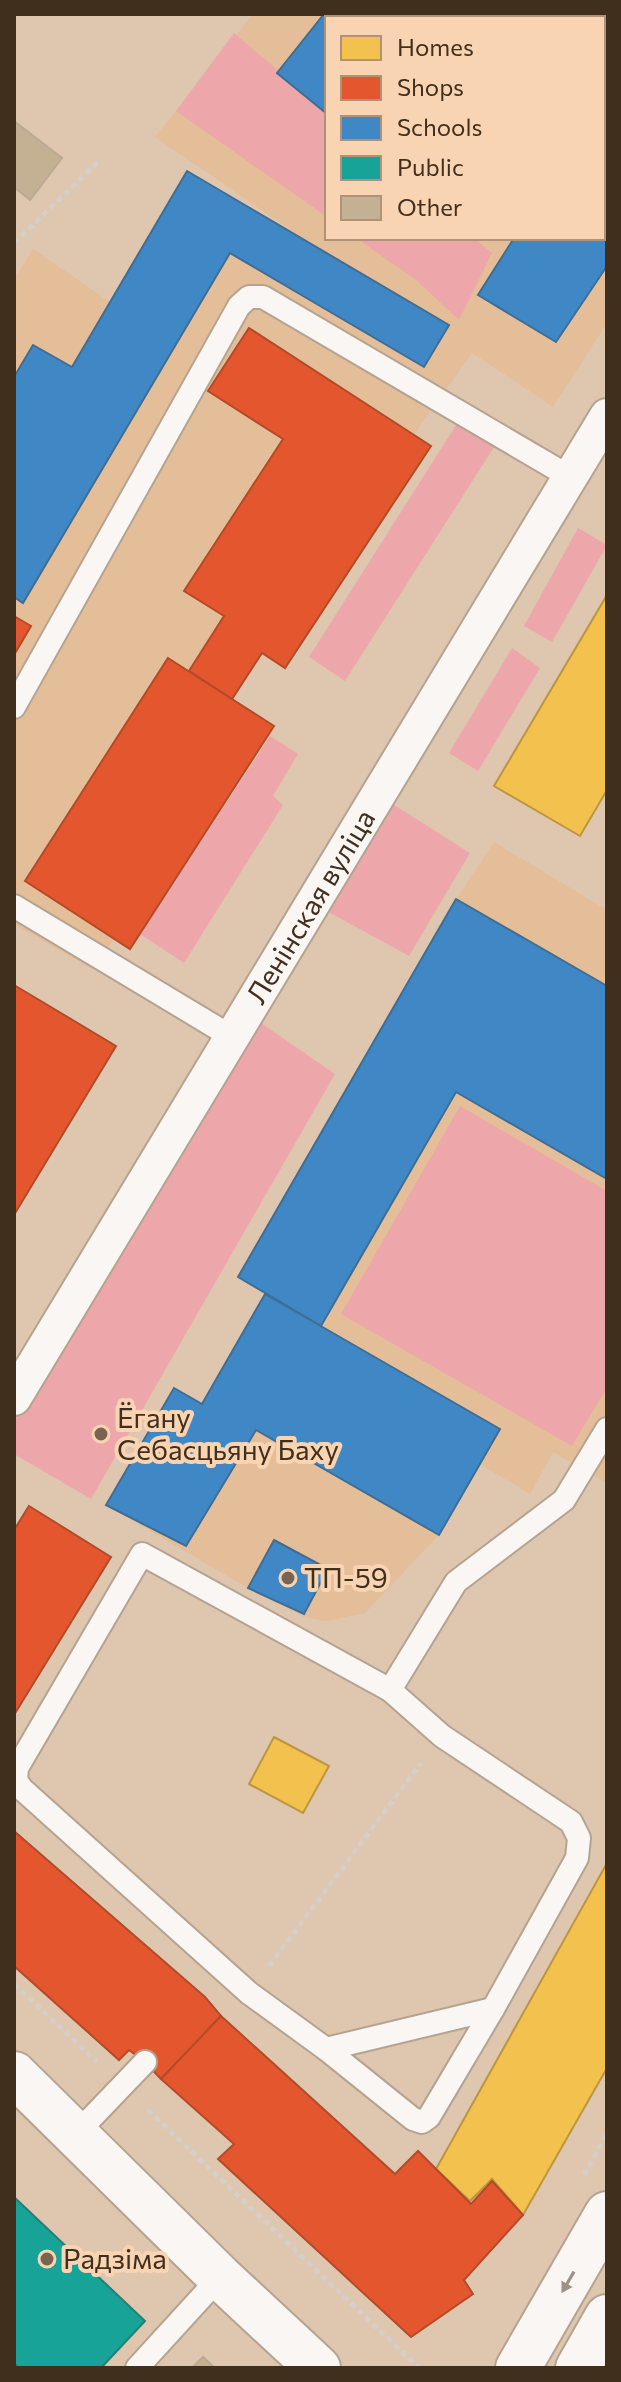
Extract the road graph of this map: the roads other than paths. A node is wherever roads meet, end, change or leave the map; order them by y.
1 (607, 416) edge
2 (570, 477) junction
3 (14, 707) edge
4 (14, 906) edge
5 (232, 1037) junction
6 (14, 1398) edge
7 (607, 1429) edge
8 (390, 1690) junction
9 (493, 2009) junction
10 (326, 2049) junction
11 (145, 2062) dead end
12 (14, 2074) edge
13 (76, 2134) junction
14 (607, 2214) edge
15 (220, 2277) junction
16 (607, 2317) edge
17 (137, 2368) edge
18 (318, 2368) edge
19 (518, 2368) edge
20 (578, 2368) edge

1 - 2 street, Ленінская вуліца
2 - 3 lane
2 - 5 street, Ленінская вуліца
4 - 5 lane
5 - 6 street, Ленінская вуліца
7 - 8 lane
8 - 9 lane
8 - 10 lane
9 - 10 lane
9 - 10 lane
11 - 13 lane
12 - 13 street
13 - 15 street
14 -> 19 street
15 - 17 lane
15 - 18 street
16 - 20 street

